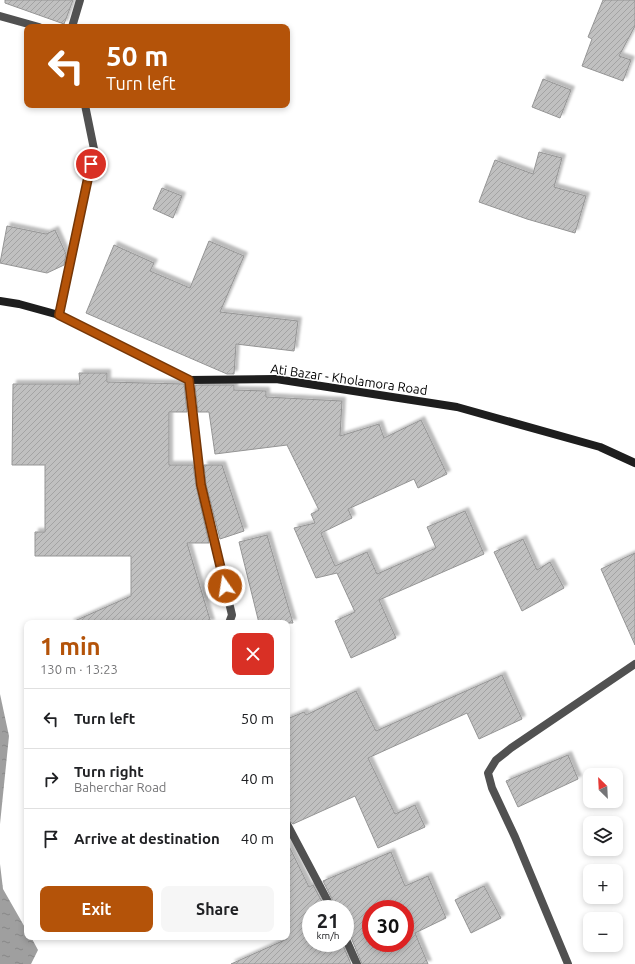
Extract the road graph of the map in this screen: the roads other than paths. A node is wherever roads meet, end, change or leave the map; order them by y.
1 (80, 0) edge
2 (0, 16) edge
3 (28, 24) edge
4 (73, 24) edge
5 (85, 108) edge
6 (0, 302) edge
7 (59, 315) junction
8 (189, 380) junction
9 (635, 463) edge
10 (230, 620) edge
11 (635, 664) edge
12 (290, 830) edge
13 (327, 900) edge
14 (352, 952) edge
15 (357, 964) edge
16 (568, 964) edge

1 - 4 street
2 - 3 street
5 - 7 street
6 - 7 main road, Ati Bazar - Kholamora Road
7 - 8 main road, Ati Bazar - Kholamora Road
8 - 9 main road, Ati Bazar - Kholamora Road
8 - 10 street
11 - 16 street
12 - 13 street
14 - 15 street

